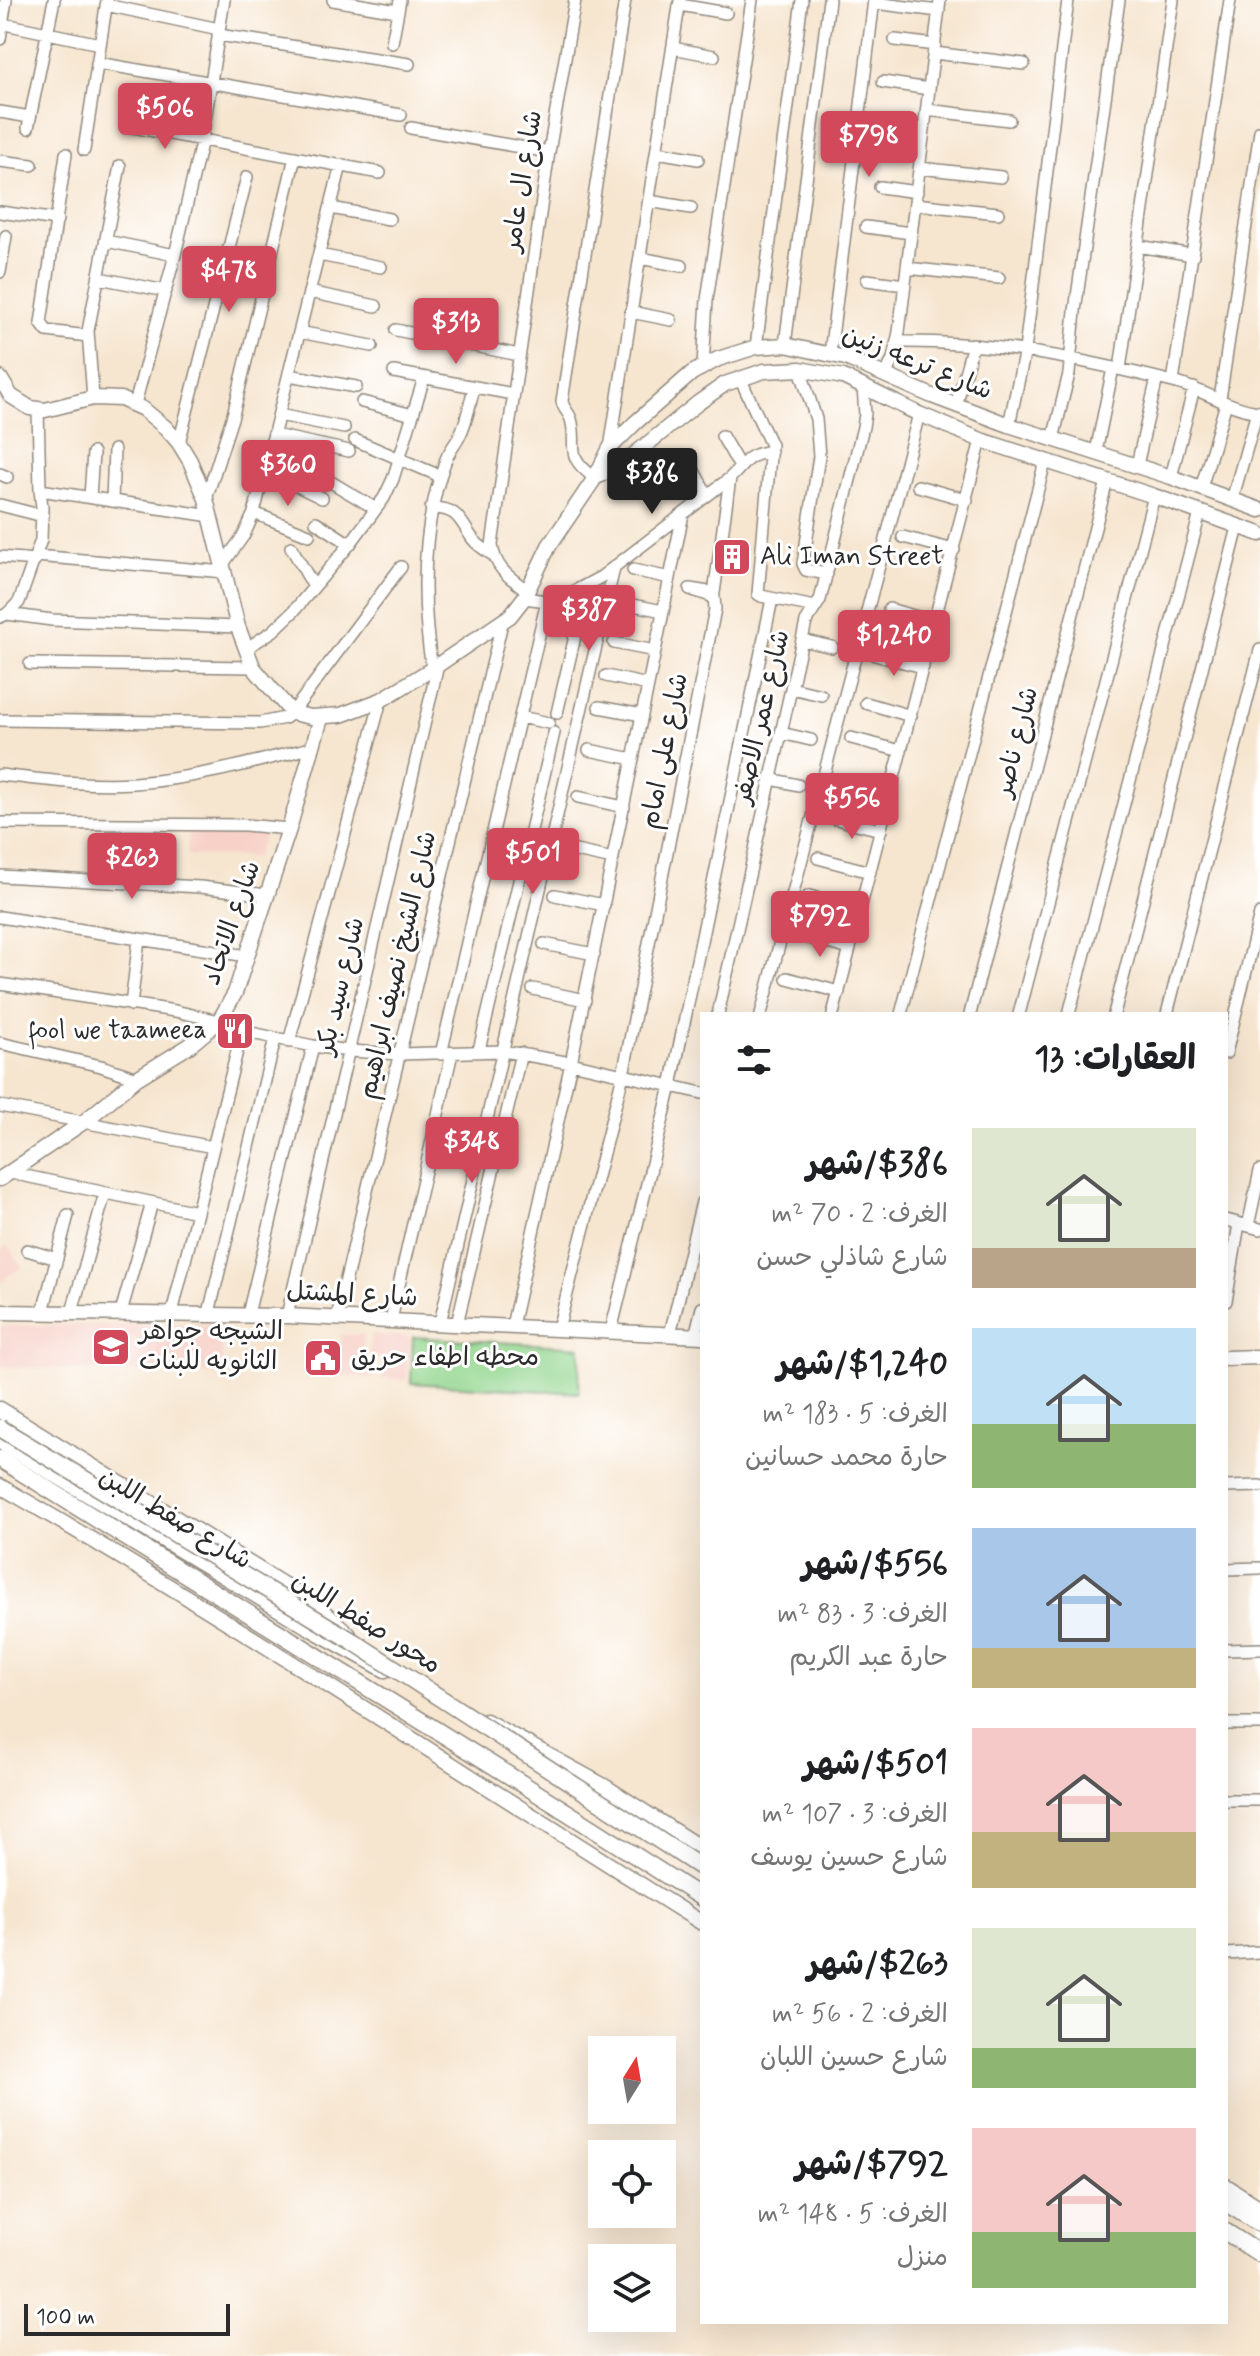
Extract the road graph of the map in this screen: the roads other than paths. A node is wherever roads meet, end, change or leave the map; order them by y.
1 (6, 0) edge
2 (54, 0) edge
3 (224, 0) edge
4 (333, 0) edge
5 (575, 0) edge
6 (625, 0) edge
7 (752, 0) edge
8 (802, 0) edge
9 (829, 0) edge
10 (1068, 0) edge
11 (1119, 0) edge
12 (1173, 0) edge
13 (1230, 0) edge
14 (874, 1) edge
15 (107, 2) edge
16 (680, 3) edge
17 (940, 5) edge
18 (398, 6) edge
19 (726, 13) dead end
20 (1, 24) edge
21 (219, 32) junction
22 (47, 33) junction
23 (0, 39) edge
24 (895, 40) dead end
25 (392, 43) dead end
26 (100, 44) junction
27 (673, 48) junction
28 (934, 49) junction
29 (714, 56) dead end
30 (97, 63) junction
31 (409, 64) dead end
32 (1024, 64) dead end
33 (883, 82) dead end
34 (211, 84) junction
35 (929, 89) junction
36 (927, 110) junction
37 (0, 112) edge
38 (401, 115) dead end
39 (1009, 120) dead end
40 (133, 127) dead end
41 (411, 128) dead end
42 (858, 128) junction
43 (1260, 131) edge
44 (923, 137) junction
45 (202, 139) junction
46 (84, 150) dead end
47 (549, 152) junction
48 (657, 152) junction
49 (66, 154) dead end
50 (295, 157) junction
51 (698, 159) dead end
52 (0, 161) edge
53 (32, 165) dead end
54 (341, 165) junction
55 (120, 166) dead end
56 (920, 168) junction
57 (380, 173) dead end
58 (247, 177) dead end
59 (1001, 177) dead end
60 (880, 187) dead end
61 (916, 198) junction
62 (649, 201) junction
63 (331, 208) junction
64 (691, 208) dead end
65 (0, 212) edge
66 (998, 213) dead end
67 (389, 219) dead end
68 (57, 220) junction
69 (866, 227) dead end
70 (911, 233) junction
71 (6, 236) dead end
72 (106, 241) junction
73 (1138, 246) junction
74 (175, 255) junction
75 (319, 255) junction
76 (1193, 255) junction
77 (640, 258) junction
78 (682, 266) dead end
79 (381, 267) dead end
80 (907, 268) junction
81 (0, 272) edge
82 (99, 278) junction
83 (999, 278) dead end
84 (867, 280) dead end
85 (905, 285) junction
86 (166, 291) junction
87 (309, 292) junction
88 (376, 306) dead end
89 (631, 312) junction
90 (671, 320) dead end
91 (396, 330) dead end
92 (299, 332) junction
93 (88, 336) junction
94 (898, 342) junction
95 (973, 344) junction
96 (785, 345) junction
97 (372, 346) dead end
98 (756, 347) junction
99 (1025, 350) junction
100 (830, 354) junction
101 (519, 355) junction
102 (1071, 359) junction
103 (703, 366) junction
104 (800, 369) junction
105 (1117, 369) junction
106 (394, 372) dead end
107 (886, 374) junction
108 (289, 375) junction
109 (0, 378) edge
110 (424, 378) junction
111 (740, 378) junction
112 (1157, 378) junction
113 (1173, 382) junction
114 (356, 387) dead end
115 (863, 387) junction
116 (474, 388) junction
117 (1194, 388) junction
118 (513, 394) junction
119 (93, 398) junction
120 (1223, 401) junction
121 (362, 402) dead end
122 (135, 404) junction
123 (956, 406) junction
124 (38, 410) junction
125 (1258, 412) edge
126 (919, 414) junction
127 (279, 415) junction
128 (413, 415) junction
129 (1009, 425) junction
130 (344, 428) dead end
131 (274, 435) junction
132 (722, 436) dead end
133 (1053, 439) junction
134 (981, 440) junction
135 (179, 443) junction
136 (610, 448) junction
137 (114, 450) dead end
138 (771, 451) junction
139 (1096, 452) junction
140 (93, 453) dead end
141 (399, 459) junction
142 (1045, 462) junction
143 (1137, 465) junction
144 (740, 467) junction
145 (693, 469) dead end
146 (265, 470) junction
147 (440, 476) junction
148 (1171, 477) junction
149 (595, 478) junction
150 (730, 478) junction
151 (1107, 481) junction
152 (331, 482) dead end
153 (918, 486) dead end
154 (1201, 488) junction
155 (40, 490) junction
156 (707, 495) junction
157 (1154, 496) junction
158 (90, 497) junction
159 (322, 498) dead end
160 (206, 499) junction
161 (112, 500) junction
162 (967, 500) junction
163 (1232, 500) junction
164 (0, 505) edge
165 (431, 508) junction
166 (376, 509) junction
167 (1260, 510) edge
168 (254, 513) junction
169 (1200, 513) junction
170 (683, 514) junction
171 (43, 516) junction
172 (211, 516) junction
173 (316, 522) dead end
174 (1238, 527) junction
175 (1260, 534) edge
176 (309, 535) dead end
177 (903, 537) dead end
178 (350, 544) junction
179 (291, 547) dead end
180 (954, 550) junction
181 (493, 555) junction
182 (0, 557) edge
183 (36, 558) junction
184 (401, 567) dead end
185 (224, 568) junction
186 (614, 568) junction
187 (633, 570) dead end
188 (827, 574) junction
189 (669, 581) junction
190 (587, 585) junction
191 (314, 587) junction
192 (690, 589) junction
193 (526, 594) junction
194 (772, 599) junction
195 (547, 601) junction
196 (623, 603) dead end
197 (815, 607) junction
198 (889, 609) dead end
199 (6, 610) edge
200 (663, 611) junction
201 (935, 622) junction
202 (502, 623) junction
203 (238, 627) junction
204 (802, 640) junction
205 (614, 643) dead end
206 (832, 647) dead end
207 (247, 648) junction
208 (1260, 650) edge
209 (655, 651) junction
210 (875, 655) dead end
211 (30, 664) dead end
212 (253, 667) junction
213 (435, 667) junction
214 (923, 667) junction
215 (606, 676) dead end
216 (648, 685) junction
217 (791, 688) junction
218 (821, 695) dead end
219 (381, 700) junction
220 (866, 703) dead end
221 (599, 707) dead end
222 (292, 713) junction
223 (642, 715) junction
224 (911, 716) junction
225 (520, 717) junction
226 (321, 718) junction
227 (0, 720) edge
228 (553, 723) junction
229 (781, 733) junction
230 (851, 738) dead end
231 (811, 740) dead end
232 (314, 747) junction
233 (589, 750) dead end
234 (901, 751) junction
235 (633, 759) junction
236 (0, 775) edge
237 (771, 779) junction
238 (851, 783) dead end
239 (798, 785) dead end
240 (891, 793) junction
241 (578, 797) dead end
242 (624, 807) junction
243 (832, 818) dead end
244 (0, 823) edge
245 (289, 829) junction
246 (881, 830) junction
247 (566, 849) dead end
248 (818, 858) dead end
249 (613, 859) junction
250 (870, 872) junction
251 (0, 876) edge
252 (267, 895) junction
253 (555, 895) dead end
254 (809, 896) dead end
255 (604, 905) junction
256 (860, 909) junction
257 (1260, 914) edge
258 (0, 917) edge
259 (798, 935) dead end
260 (139, 939) junction
261 (544, 944) dead end
262 (850, 949) junction
263 (594, 954) junction
264 (247, 956) junction
265 (787, 978) dead end
266 (0, 984) edge
267 (533, 989) dead end
268 (839, 992) junction
269 (585, 1000) junction
270 (131, 1005) junction
271 (718, 1012) edge
272 (762, 1012) edge
273 (834, 1012) edge
274 (902, 1012) edge
275 (971, 1012) edge
276 (1020, 1012) edge
277 (1070, 1012) edge
278 (1115, 1012) edge
279 (1168, 1012) edge
280 (219, 1021) junction
281 (242, 1031) junction
282 (275, 1039) junction
283 (289, 1042) junction
284 (0, 1043) edge
285 (1228, 1045) edge
286 (313, 1046) junction
287 (479, 1050) junction
288 (349, 1051) junction
289 (503, 1051) junction
290 (521, 1053) junction
291 (400, 1054) junction
292 (446, 1054) junction
293 (571, 1063) junction
294 (623, 1075) junction
295 (137, 1078) junction
296 (671, 1086) junction
297 (700, 1092) edge
298 (0, 1106) edge
299 (85, 1121) junction
300 (213, 1147) junction
301 (1260, 1171) edge
302 (3, 1177) edge
303 (105, 1193) junction
304 (152, 1203) junction
305 (700, 1210) edge
306 (197, 1212) junction
307 (68, 1215) dead end
308 (1228, 1221) edge
309 (1249, 1226) edge
310 (27, 1250) dead end
311 (57, 1259) junction
312 (1228, 1294) edge
313 (0, 1312) edge
314 (43, 1312) junction
315 (72, 1312) junction
316 (121, 1312) junction
317 (172, 1313) junction
318 (209, 1313) junction
319 (248, 1314) junction
320 (287, 1316) junction
321 (337, 1317) junction
322 (391, 1320) junction
323 (440, 1323) junction
324 (457, 1324) junction
325 (512, 1326) junction
326 (558, 1329) junction
327 (611, 1331) junction
328 (670, 1334) junction
329 (699, 1336) edge
330 (1260, 1357) edge
331 (1228, 1358) edge
332 (0, 1410) edge
333 (0, 1428) edge
334 (0, 1442) edge
335 (0, 1459) edge
336 (0, 1486) edge
337 (1260, 1486) edge
338 (1228, 1487) edge
339 (1260, 1568) edge
340 (1228, 1569) edge
341 (354, 1642) junction
342 (1260, 1649) edge
343 (1228, 1650) edge
344 (1228, 1724) edge
345 (1260, 1724) edge
346 (1228, 1800) edge
347 (1260, 1800) edge
348 (700, 1848) edge
349 (700, 1867) edge
350 (700, 1897) edge
351 (700, 1922) edge
352 (1260, 1952) edge
353 (1228, 1954) edge
354 (1228, 2187) edge
355 (1228, 2204) edge
356 (1260, 2208) edge
357 (1260, 2224) edge
358 (1228, 2233) edge
359 (1260, 2254) edge

1 - 20 street
2 - 22 street
3 - 21 street
4 - 18 street
5 - 47 street, شارع ال عامر
6 - 149 street
7 - 103 street
8 - 98 street
9 - 96 street
10 - 99 street
11 - 102 street
12 - 73 street
13 - 76 street
14 - 17 street
14 - 42 street
15 - 21 street
15 - 26 street
16 - 19 street
16 - 27 street
17 - 28 street
18 - 25 street
20 - 22 street
20 - 23 street
21 - 31 street
21 - 34 street
22 - 26 street
22 - 37 street
24 - 28 street
26 - 30 street
27 - 29 street
27 - 48 street
28 - 32 street
28 - 35 street
30 - 34 street
30 - 46 street
33 - 35 street
34 - 38 street
34 - 45 street
35 - 36 street
36 - 39 street
36 - 44 street
40 - 45 street
41 - 47 street
42 - 44 street
42 - 100 street
43 - 120 street
44 - 56 street
45 - 50 street
45 - 74 street
47 - 101 street, شارع ال عامر
48 - 51 street
48 - 62 street
49 - 68 street
50 - 54 street
50 - 160 street
52 - 53 street
54 - 57 street
54 - 63 street
55 - 72 street
56 - 59 street
56 - 61 street
58 - 135 street
60 - 61 street
61 - 66 street
61 - 70 street
62 - 64 street
62 - 77 street
63 - 67 street
63 - 75 street
65 - 68 street
68 - 93 street
69 - 70 street
70 - 80 street
71 - 81 street
72 - 74 street
72 - 82 street
73 - 76 street
73 - 105 street
74 - 86 street
75 - 79 street
75 - 87 street
76 - 113 street
77 - 78 street
77 - 89 street
80 - 83 street
80 - 85 street
82 - 86 street
82 - 93 street
84 - 85 street
85 - 94 street
86 - 122 street
87 - 88 street
87 - 92 street
89 - 90 street
89 - 136 street
91 - 101 street
92 - 97 street
92 - 108 street
93 - 119 street
94 - 95 street
94 - 107 street
95 - 99 street
95 - 123 street
96 - 98 street, شارع ترعه زنين
96 - 100 street, شارع ترعه زنين
98 - 103 street, شارع ترعه زنين
99 - 102 street
99 - 129 street
100 - 107 street, شارع ترعه زنين
101 - 118 street, شارع ال عامر
102 - 105 street
102 - 133 street
103 - 136 street, شارع ترعه زنين
104 - 111 street, شارع ترعه زنين
104 - 115 street, شارع ترعه زنين
104 - 188 street
105 - 112 street
105 - 139 street
106 - 110 street
107 - 123 street, شارع ترعه زنين
108 - 114 street
108 - 127 street
109 - 124 street
110 - 116 street
110 - 128 street
111 - 138 street
111 - 149 street, شارع ترعه زنين
112 - 113 street
112 - 143 street
113 - 117 street
115 - 126 street, شارع ترعه زنين
115 - 188 street, شارع عمر الاصفر
116 - 118 street
116 - 147 street
117 - 120 street
117 - 148 street
118 - 181 street, شارع ال عامر
119 - 122 street
119 - 124 street
120 - 125 street
120 - 154 street
121 - 128 street
122 - 135 street
123 - 129 street, شارع ترعه زنين
124 - 155 street
125 - 163 street
126 - 134 street, شارع ترعه زنين
126 - 272 street
127 - 130 street
127 - 131 street
128 - 141 street
129 - 133 street, شارع ترعه زنين
131 - 141 street
131 - 146 street
132 - 144 street
133 - 139 street, شارع ترعه زنين
134 - 142 street, شارع ترعه زنين
134 - 162 street
135 - 160 street
136 - 149 street, شارع ترعه زنين
137 - 161 street
138 - 144 street
138 - 194 street
139 - 143 street, شارع ترعه زنين
140 - 158 street
141 - 147 street
141 - 166 street
142 - 151 street, شارع ترعه زنين
142 - 274 street
143 - 148 street, شارع ترعه زنين
144 - 150 street
145 - 156 street
146 - 159 street
146 - 168 street
147 - 165 street
148 - 154 street, شارع ترعه زنين
149 - 193 street, شارع ترعه زنين
150 - 156 street
150 - 192 street
151 - 157 street, شارع ترعه زنين
151 - 275 street, شارع ناصر
152 - 166 street
153 - 162 street
154 - 163 street, شارع ترعه زنين
155 - 158 street
155 - 171 street
156 - 170 street
157 - 169 street, شارع ترعه زنين
157 - 276 street
158 - 161 street
160 - 172 street
161 - 172 street
162 - 180 street
163 - 167 street, شارع ترعه زنين
164 - 171 street
165 - 181 street
165 - 213 street
166 - 178 street
168 - 176 street
168 - 185 street
169 - 174 street, شارع ترعه زنين
169 - 277 street
170 - 186 street
170 - 189 street
171 - 183 street
172 - 185 street
173 - 178 street
174 - 175 street, شارع ترعه زنين
174 - 278 street
177 - 180 street
178 - 191 street
179 - 191 street
180 - 201 street
181 - 193 street
182 - 183 street
183 - 185 street
183 - 199 street
184 - 222 street
185 - 203 street
186 - 190 street
186 - 289 street
187 - 189 street
188 - 197 street, شارع عمر الاصفر
189 - 192 street
189 - 200 street
190 - 195 street
190 - 228 street
191 - 207 street
192 - 294 street, شارع على امام
193 - 195 street
193 - 202 street, شارع ترعه زنين
194 - 197 street
194 - 296 street
195 - 225 street
196 - 200 street
197 - 204 street, شارع عمر الاصفر
198 - 201 street
199 - 203 street
200 - 209 street
201 - 214 street
202 - 213 street, شارع ترعه زنين
202 - 291 street, شارع الشيخ نصيف ابراهيم
203 - 207 street
204 - 206 street
204 - 217 street, شارع عمر الاصفر
205 - 209 street
207 - 212 street
208 - 279 street
209 - 216 street
210 - 214 street
211 - 212 street
212 - 222 street
213 - 219 street, شارع ترعه زنين
213 - 288 street, شارع سيد بكر
214 - 224 street
215 - 216 street
216 - 223 street
217 - 218 street
217 - 229 street, شارع عمر الاصفر
219 - 226 street, شارع ترعه زنين
219 - 283 street
220 - 224 street
221 - 223 street
222 - 226 street, شارع ترعه زنين
222 - 227 street
223 - 235 street
224 - 234 street
225 - 228 street
225 - 292 street
226 - 232 street, شارع الاتحاد
228 - 287 street
229 - 231 street
229 - 237 street, شارع عمر الاصفر
230 - 234 street
232 - 236 street
232 - 245 street, شارع الاتحاد
233 - 235 street
234 - 240 street
235 - 242 street
237 - 239 street
237 - 271 street, شارع عمر الاصفر
238 - 240 street
240 - 246 street
241 - 242 street
242 - 249 street
243 - 246 street
244 - 245 street
245 - 252 street, شارع الاتحاد
246 - 250 street
247 - 249 street
248 - 250 street
249 - 255 street
250 - 256 street
251 - 252 street
252 - 264 street, شارع الاتحاد
253 - 255 street
254 - 256 street
255 - 263 street
256 - 262 street
257 - 285 street
258 - 260 street
259 - 262 street
260 - 264 street
260 - 270 street
261 - 263 street
262 - 268 street
263 - 269 street
264 - 280 street, شارع الاتحاد
265 - 268 street
266 - 270 street
267 - 269 street
268 - 273 street
269 - 293 street
270 - 280 street
280 - 281 street
280 - 295 street, شارع الاتحاد
281 - 282 street
281 - 300 street
282 - 283 street
282 - 318 street
283 - 286 street
284 - 295 street
286 - 288 street
286 - 319 street
287 - 289 street
287 - 292 street
288 - 291 street
288 - 320 street, شارع سيد بكر
289 - 290 street
289 - 323 street
290 - 293 street
290 - 324 street
291 - 292 street
291 - 321 street, شارع الشيخ نصيف ابراهيم
292 - 322 street
293 - 294 street
293 - 325 street
294 - 296 street
294 - 326 street
295 - 299 street, شارع الاتحاد
296 - 297 street
296 - 327 street
298 - 299 street
299 - 300 street
299 - 302 street, شارع الاتحاد
300 - 306 street
301 - 309 street
302 - 303 street
303 - 304 street
303 - 315 street
304 - 306 street
304 - 316 street
305 - 328 street
306 - 317 street
307 - 311 street
308 - 309 street
309 - 312 street
310 - 311 street
311 - 314 street
313 - 314 street, شارع المشتل
314 - 315 street, شارع المشتل
315 - 316 street, شارع المشتل
316 - 317 street, شارع المشتل
317 - 318 street, شارع المشتل
318 - 319 street, شارع المشتل
319 - 320 street, شارع المشتل
320 - 321 street, شارع المشتل
321 - 322 street, شارع المشتل
322 - 323 street, شارع المشتل
323 - 324 street, شارع المشتل
324 - 325 street, شارع المشتل
325 - 326 street, شارع المشتل
326 - 327 street, شارع المشتل
327 - 328 street, شارع المشتل
328 - 329 street, شارع المشتل
330 - 331 street
332 - 341 main road
333 - 341 main road, محور صفط اللبن, bridge
334 - 348 street, شارع صفط اللبن
335 - 350 main road, محور صفط اللبن
336 - 351 street
337 - 338 street
339 - 340 street
341 - 349 main road, محور صفط اللبن, bridge
342 - 343 street
344 - 345 street
346 - 347 street
352 - 353 street
354 - 356 street
355 - 357 main road
358 - 359 main road

